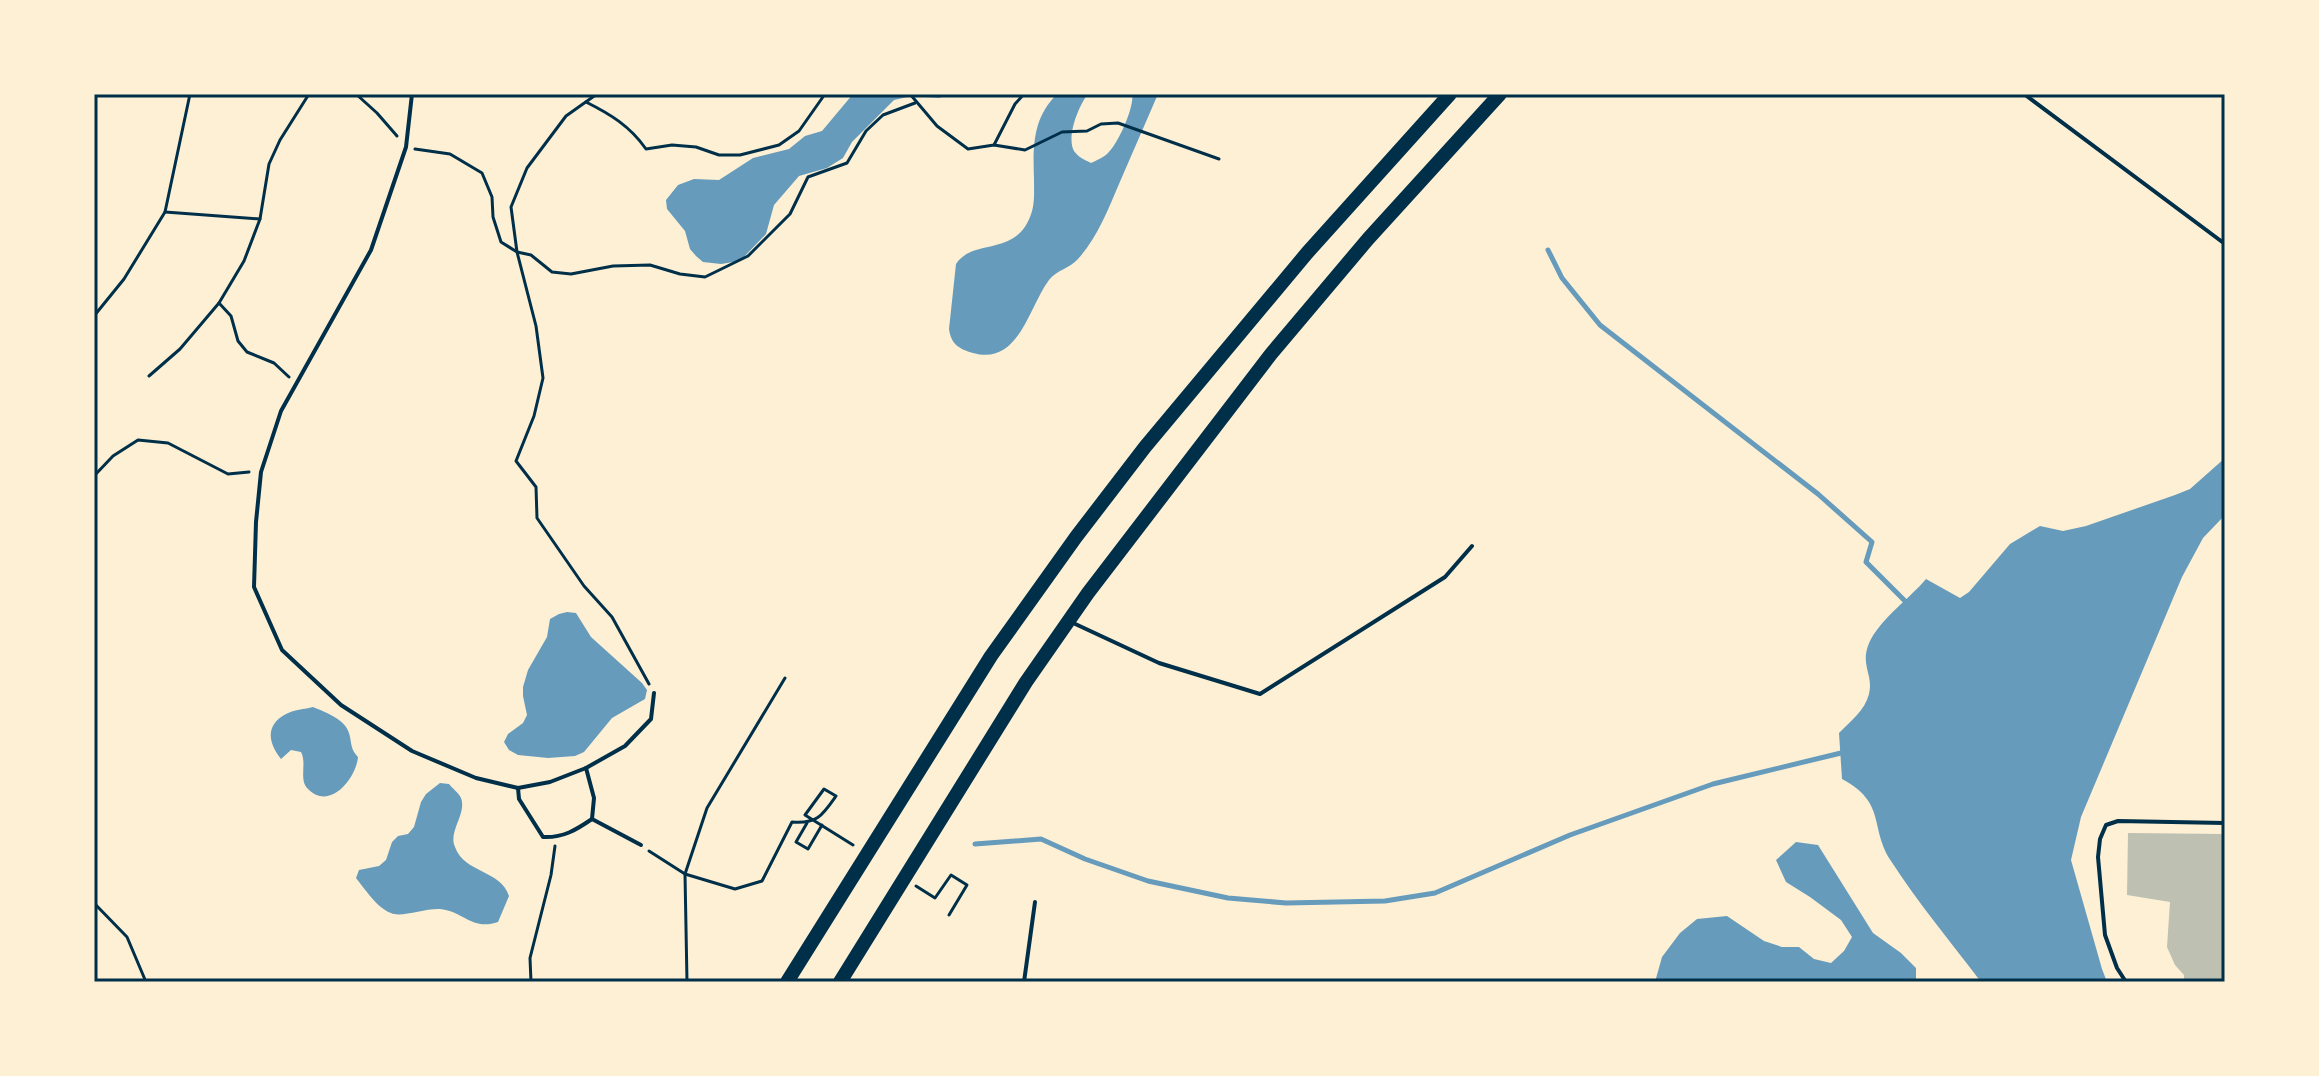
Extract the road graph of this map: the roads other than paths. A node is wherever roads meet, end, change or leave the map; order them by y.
1 (412, 94) edge
2 (1450, 94) edge
3 (1500, 94) edge
4 (2024, 94) edge
5 (2225, 244) edge
6 (1472, 546) dead end
7 (1069, 621) junction
8 (654, 693) road end
9 (586, 768) junction
10 (518, 788) junction
11 (592, 819) junction
12 (2225, 823) edge
13 (641, 845) road end
14 (1035, 902) dead end
15 (787, 982) edge
16 (840, 982) edge
17 (1024, 982) edge
18 (2126, 982) edge

1 - 10 lane
2 - 15 highway
3 - 7 highway
4 - 5 lane
6 - 7 lane
7 - 16 highway
8 - 9 lane
9 - 10 lane
9 - 11 lane
10 - 11 lane
11 - 13 lane
12 - 18 lane
14 - 17 lane

